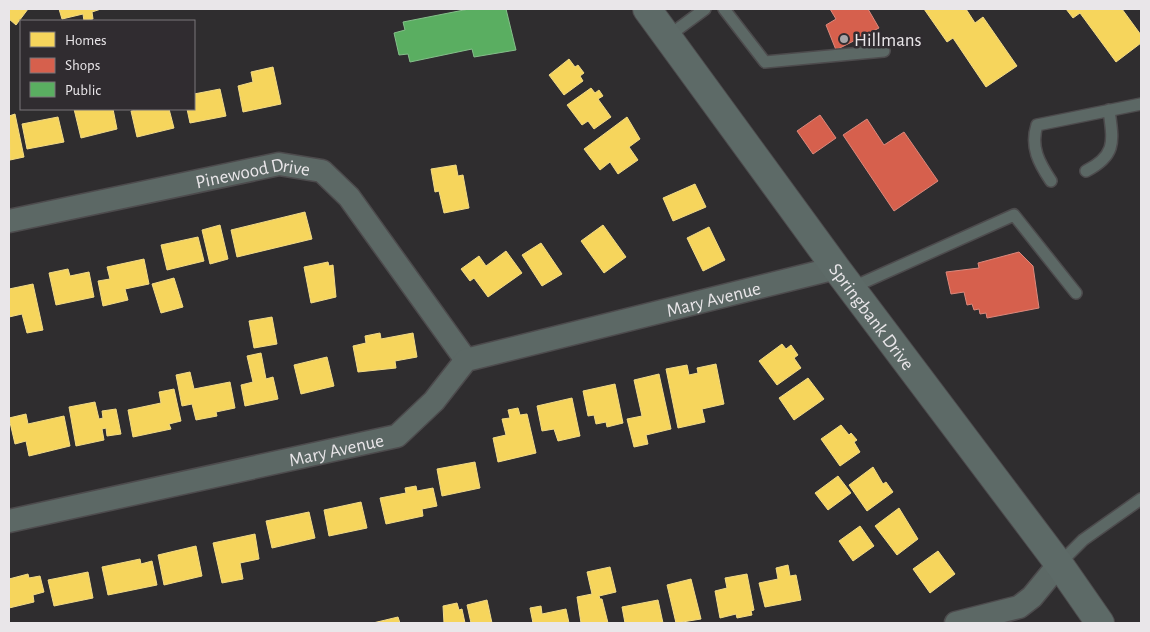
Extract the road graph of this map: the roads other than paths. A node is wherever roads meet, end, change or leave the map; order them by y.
1 (647, 9) edge
2 (705, 9) edge
3 (724, 9) edge
4 (667, 36) junction
5 (884, 51) dead end
6 (1141, 104) edge
7 (1109, 110) junction
8 (1086, 171) dead end
9 (1051, 181) dead end
10 (9, 221) edge
11 (843, 278) junction
12 (1076, 293) dead end
13 (466, 360) junction
14 (1141, 498) edge
15 (9, 521) edge
16 (1059, 564) junction
17 (956, 623) edge
18 (1100, 623) edge

1 - 4 main road, Springbank Drive
2 - 4 lane
3 - 5 lane
4 - 11 main road, Springbank Drive
6 - 7 lane
7 - 8 lane
7 - 9 lane
10 - 13 street, Pinewood Drive
11 - 12 lane
11 - 13 street, Mary Avenue
11 - 16 main road, Springbank Drive
13 - 15 street, Mary Avenue
14 - 16 lane
16 - 17 street
16 - 18 main road, Springbank Drive

